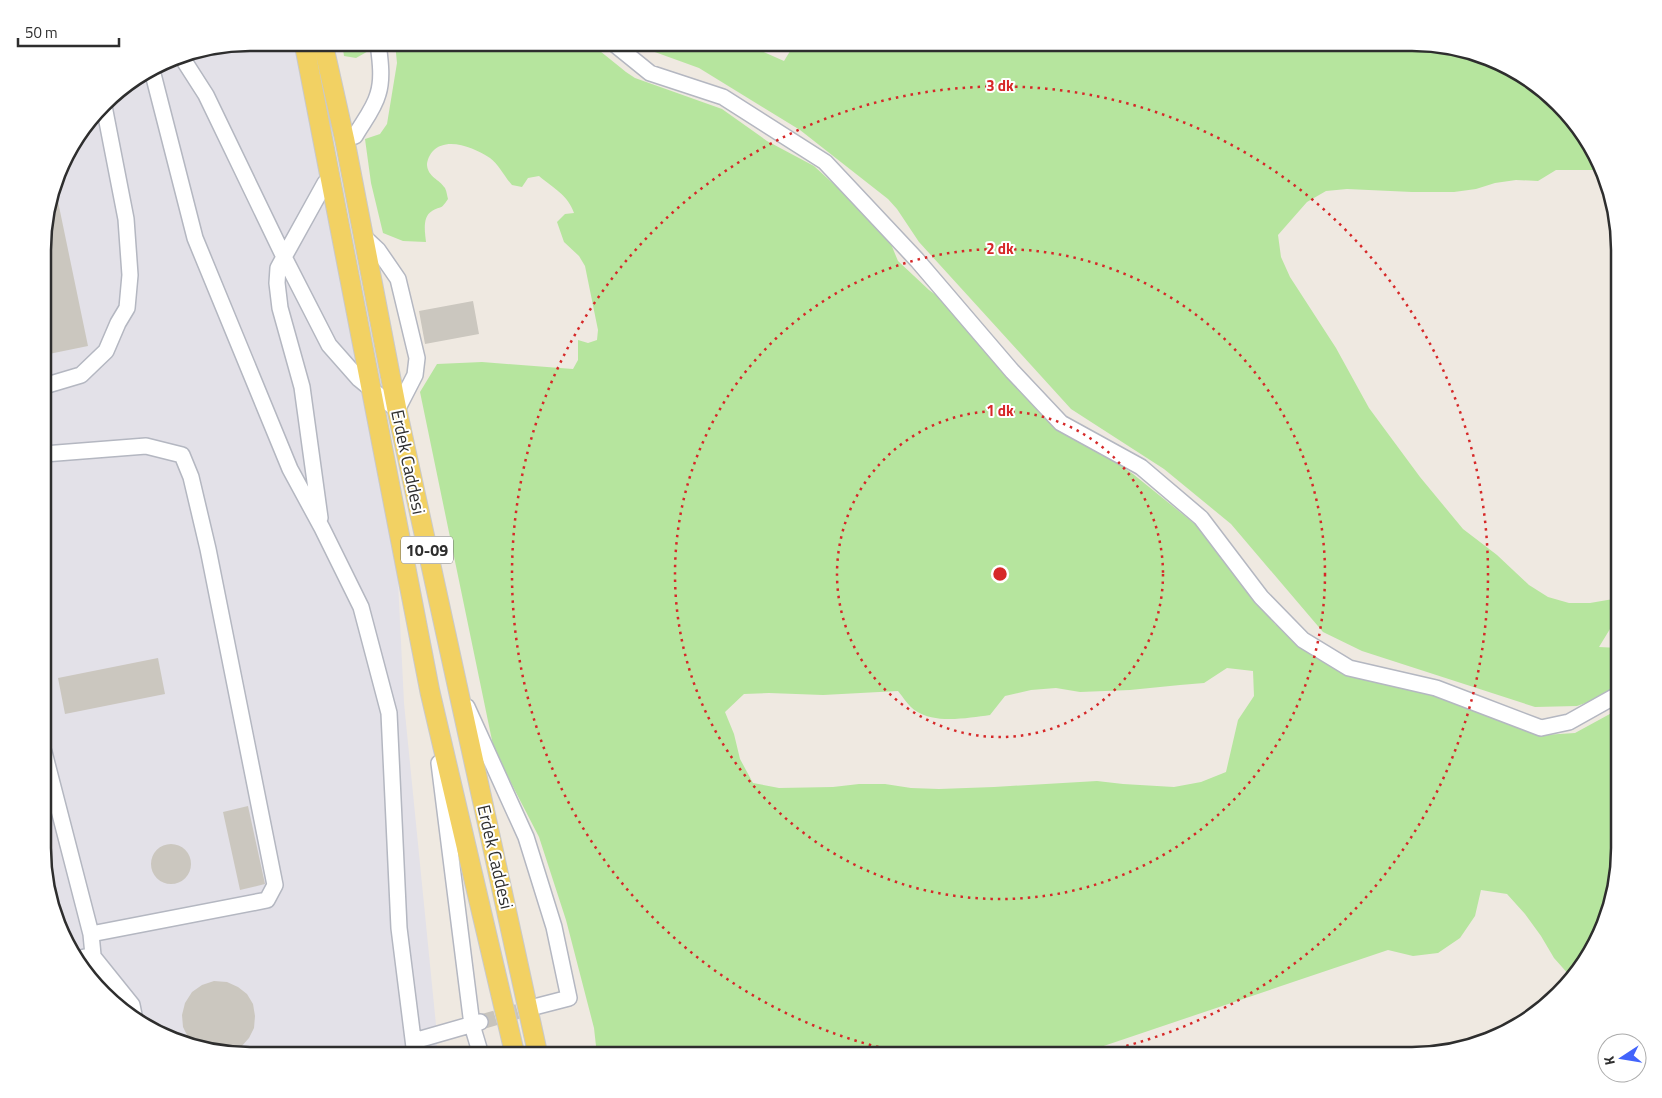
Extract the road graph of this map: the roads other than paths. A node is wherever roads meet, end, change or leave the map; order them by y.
1 (306, 51) edge
2 (326, 51) edge
3 (379, 51) edge
4 (624, 51) edge
5 (186, 62) edge
6 (154, 77) edge
7 (106, 114) edge
8 (355, 136) dead end
9 (325, 184) dead end
10 (363, 236) junction
11 (284, 257) junction
12 (51, 384) edge
13 (372, 389) junction
14 (397, 410) junction
15 (51, 453) edge
16 (322, 528) junction
17 (455, 681) junction
18 (430, 692) junction
19 (1611, 698) edge
20 (51, 779) edge
21 (91, 934) junction
22 (93, 955) junction
23 (84, 957) edge
24 (97, 974) edge
25 (538, 1006) tunnel mouth
26 (133, 1008) edge
27 (476, 1023) junction
28 (415, 1047) edge
29 (417, 1047) edge
30 (479, 1047) edge
31 (513, 1047) edge
32 (536, 1047) edge

1 - 13 main road, Erdek Caddesi / 10-09
2 - 10 main road, Erdek Caddesi / 10-09
3 - 8 lane
4 - 19 lane
5 - 11 lane
6 - 16 lane
7 - 12 lane
9 - 11 lane
10 - 14 main road, Erdek Caddesi / 10-09
10 - 14 lane
11 - 13 lane
11 - 16 lane
13 - 14 lane
13 - 18 main road, Erdek Caddesi / 10-09
14 - 17 main road, Erdek Caddesi / 10-09
15 - 21 lane
16 - 28 lane
17 - 25 lane
17 - 32 main road, Erdek Caddesi / 10-09
18 - 27 lane
18 - 31 main road, Erdek Caddesi / 10-09
20 - 21 lane
21 - 22 lane
22 - 23 lane
22 - 24 lane
22 - 26 lane
27 - 29 lane
27 - 30 lane

